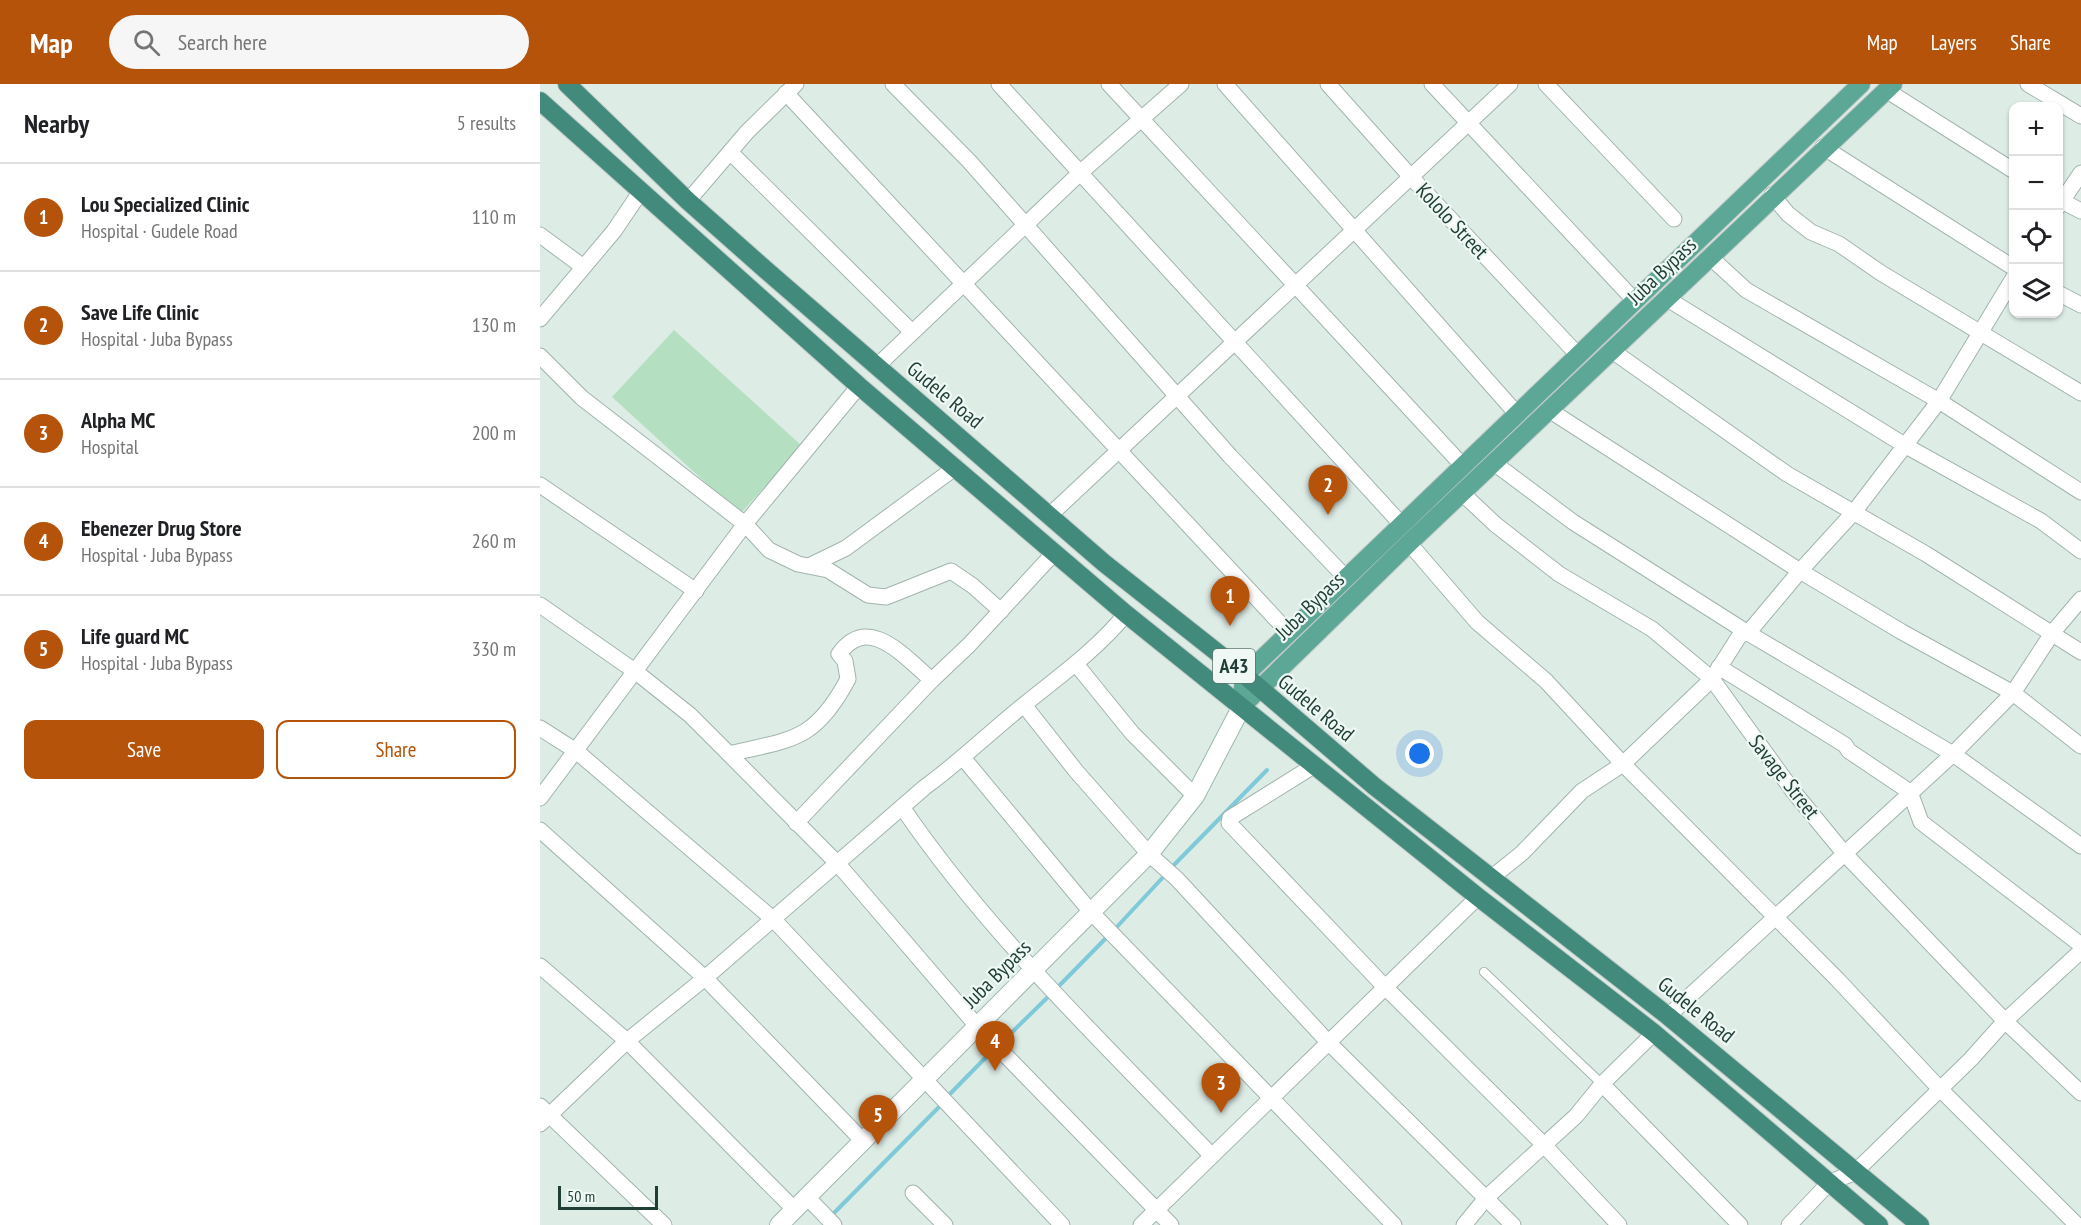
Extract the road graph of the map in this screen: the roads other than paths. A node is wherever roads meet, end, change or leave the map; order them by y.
1 (567, 84) edge
2 (892, 84) edge
3 (999, 84) edge
4 (1109, 84) edge
5 (1181, 84) edge
6 (1225, 84) edge
7 (1328, 84) edge
8 (1432, 84) edge
9 (1510, 84) edge
10 (1546, 84) edge
11 (1861, 84) edge
12 (2028, 84) edge
13 (1889, 87) edge
14 (791, 89) edge
15 (540, 101) edge
16 (2081, 116) edge
17 (1141, 120) junction
18 (1468, 124) junction
19 (1823, 147) junction
20 (730, 152) junction
21 (640, 156) junction
22 (2009, 168) edge
23 (1081, 172) junction
24 (621, 173) junction
25 (2081, 173) edge
26 (1411, 177) junction
27 (641, 191) junction
28 (1772, 195) junction
29 (2063, 199) edge
30 (688, 201) junction
31 (2063, 204) edge
32 (2081, 211) edge
33 (1674, 219) dead end
34 (1026, 226) junction
35 (1354, 230) junction
36 (540, 235) edge
37 (1709, 256) junction
38 (2009, 265) edge
39 (582, 266) junction
40 (962, 283) junction
41 (2009, 284) edge
42 (1295, 285) junction
43 (2063, 295) edge
44 (1666, 298) junction
45 (1635, 301) junction
46 (2081, 305) edge
47 (540, 319) edge
48 (1980, 331) junction
49 (912, 332) junction
50 (1234, 342) junction
51 (1611, 350) junction
52 (1578, 355) junction
53 (540, 356) edge
54 (876, 367) junction
55 (859, 386) junction
56 (2081, 393) edge
57 (1176, 396) junction
58 (1939, 401) junction
59 (1549, 410) junction
60 (1517, 414) junction
61 (1906, 446) junction
62 (1119, 450) junction
63 (1494, 463) junction
64 (1464, 466) junction
65 (956, 467) junction
66 (540, 485) edge
67 (2081, 492) edge
68 (1462, 494) junction
69 (1854, 512) junction
70 (1050, 514) junction
71 (745, 524) junction
72 (1402, 525) junction
73 (1409, 543) junction
74 (2081, 551) edge
75 (1054, 553) junction
76 (811, 565) junction
77 (1800, 572) junction
78 (1346, 578) junction
79 (696, 591) junction
80 (2081, 599) edge
81 (540, 605) edge
82 (1001, 611) junction
83 (1126, 614) junction
84 (2053, 632) junction
85 (1289, 633) junction
86 (1748, 633) junction
87 (2081, 652) edge
88 (1076, 664) junction
89 (636, 672) junction
90 (1715, 673) junction
91 (1244, 676) junction
92 (932, 680) junction
93 (1260, 689) junction
94 (2013, 693) junction
95 (1024, 705) junction
96 (1242, 706) junction
97 (540, 728) edge
98 (2081, 746) edge
99 (576, 751) junction
100 (729, 754) junction
101 (1953, 754) junction
102 (963, 759) junction
103 (1623, 764) junction
104 (1315, 765) junction
105 (1910, 792) junction
106 (1195, 796) junction
107 (540, 798) edge
108 (902, 807) junction
109 (796, 823) junction
110 (540, 830) edge
111 (2081, 846) edge
112 (1844, 853) junction
113 (1149, 854) junction
114 (838, 864) junction
115 (1491, 878) junction
116 (1478, 897) junction
117 (1091, 912) junction
118 (773, 918) junction
119 (1775, 918) junction
120 (2081, 945) edge
121 (2081, 951) edge
122 (540, 966) edge
123 (1032, 971) junction
124 (1484, 972) dead end
125 (705, 978) junction
126 (1385, 987) junction
127 (1668, 1016) junction
128 (2005, 1021) junction
129 (977, 1026) junction
130 (1654, 1033) junction
131 (627, 1041) junction
132 (1328, 1042) junction
133 (923, 1080) junction
134 (1602, 1084) junction
135 (1940, 1089) junction
136 (2081, 1093) edge
137 (1271, 1098) junction
138 (543, 1115) edge
139 (863, 1141) junction
140 (1543, 1144) junction
141 (1212, 1156) junction
142 (1854, 1173) junction
143 (1830, 1182) junction
144 (913, 1193) dead end
145 (1486, 1197) junction
146 (801, 1203) junction
147 (1156, 1210) junction
148 (664, 1225) edge
149 (779, 1225) edge
150 (834, 1225) edge
151 (945, 1225) edge
152 (1062, 1225) edge
153 (1141, 1225) edge
154 (1171, 1225) edge
155 (1394, 1225) edge
156 (1464, 1225) edge
157 (1513, 1225) edge
158 (1619, 1225) edge
159 (1740, 1225) edge
160 (1789, 1225) edge
161 (1879, 1225) edge
162 (1920, 1225) edge
163 (2077, 1225) edge

1 - 21 highway, Gudele Road / A43
2 - 34 street
3 - 23 street
4 - 17 street
5 - 17 street
6 - 35 street
7 - 26 street, Kololo Street
8 - 18 street
9 - 18 street
10 - 33 street
11 - 45 main road, Juba Bypass
12 - 16 street
13 - 19 main road, Juba Bypass
13 - 22 street
14 - 20 street
14 - 40 street
15 - 24 highway, A43
17 - 23 street
17 - 42 street
18 - 26 street
18 - 45 street
19 - 28 main road, Juba Bypass
19 - 38 street
20 - 30 street
20 - 49 street
21 - 24 highway
21 - 30 highway, Gudele Road / A43
23 - 34 street
23 - 50 street
24 - 27 highway, A43
25 - 29 street
26 - 35 street
26 - 52 street, Kololo Street
27 - 39 street
27 - 55 highway, A43
28 - 37 main road, Juba Bypass
28 - 48 street
30 - 54 highway, Gudele Road / A43
31 - 32 street
34 - 40 street
34 - 57 street
35 - 42 street
35 - 60 street
36 - 39 street
37 - 44 main road, Juba Bypass
37 - 58 street
39 - 47 street
40 - 49 street
40 - 62 street
41 - 48 street
42 - 50 street
42 - 64 street
43 - 46 street
44 - 51 main road, Juba Bypass
44 - 61 street
45 - 52 main road, Juba Bypass
48 - 56 street
48 - 58 street
49 - 54 street
50 - 57 street
50 - 72 street
51 - 59 main road, Juba Bypass
51 - 69 street
52 - 60 main road, Juba Bypass
53 - 71 street
54 - 70 highway, Gudele Road / A43
55 - 65 highway, A43
55 - 71 street
57 - 62 street
57 - 78 street
58 - 61 street
58 - 67 street
59 - 63 main road, Juba Bypass
59 - 77 street
60 - 64 main road, Juba Bypass
61 - 69 street
61 - 74 street
62 - 70 street
62 - 85 street
63 - 68 main road, Juba Bypass
63 - 86 street
64 - 72 main road, Juba Bypass
65 - 75 highway, A43
65 - 76 street
66 - 79 street
68 - 73 main road, Juba Bypass
68 - 90 street, Savage Street
69 - 77 street
69 - 84 street
70 - 91 highway, Gudele Road / A43
71 - 76 street
71 - 79 street
72 - 78 main road, Juba Bypass
73 - 93 main road, Juba Bypass
73 - 103 street
75 - 82 street
75 - 83 highway, A43
76 - 82 street
77 - 86 street
77 - 94 street
78 - 85 main road, Juba Bypass
79 - 89 street
80 - 84 street
81 - 89 street
82 - 92 street
83 - 88 street
83 - 96 highway, A43
84 - 87 street
84 - 94 street
85 - 91 main road, Juba Bypass
86 - 90 street
86 - 101 street
88 - 95 street
88 - 106 street
89 - 99 street
89 - 100 street
90 - 103 street
90 - 105 street
90 - 112 street, Savage Street
91 - 93 highway, Gudele Road / A43
91 - 96 main road
92 - 100 street
92 - 109 street
93 - 96 main road, Juba Bypass
93 - 115 highway, Gudele Road / A43
94 - 98 street
94 - 101 street
95 - 102 street
95 - 113 street
96 - 104 highway, A43
96 - 106 main road, Juba Bypass
97 - 99 street
99 - 107 street
99 - 118 street
100 - 109 street
101 - 105 street
101 - 111 street
102 - 108 street
102 - 117 street
103 - 115 street
103 - 119 street
104 - 116 highway, A43
104 - 126 street
105 - 112 street
105 - 120 street
106 - 113 main road, Juba Bypass
108 - 114 street
108 - 123 street
109 - 114 street
110 - 125 street
112 - 119 street
112 - 128 street, Savage Street
113 - 117 main road, Juba Bypass
113 - 132 street
114 - 118 street
114 - 129 street
115 - 127 highway, Gudele Road / A43
116 - 126 street
116 - 130 highway, A43
117 - 123 main road, Juba Bypass
117 - 137 street
118 - 125 street
118 - 133 street
119 - 127 street
119 - 135 street
121 - 128 street
122 - 131 street
123 - 129 main road, Juba Bypass
123 - 141 street
124 - 134 lane
125 - 131 street
125 - 139 street
126 - 132 street
126 - 140 street
127 - 142 highway, Gudele Road / A43
128 - 135 street
128 - 136 street, Savage Street
129 - 133 main road, Juba Bypass
129 - 147 street
130 - 134 street
130 - 143 highway, A43
131 - 138 street
131 - 146 street
132 - 137 street
132 - 145 street
133 - 139 main road, Juba Bypass
133 - 152 street
134 - 140 street
134 - 159 street
135 - 142 street
135 - 163 street
137 - 141 street
137 - 155 street
138 - 148 street
139 - 146 main road, Juba Bypass
140 - 145 street
140 - 158 street
141 - 147 street
142 - 143 street
142 - 162 highway, Gudele Road / A43
143 - 160 street
143 - 161 highway, A43
144 - 151 street
145 - 156 street
145 - 157 street
146 - 149 main road, Juba Bypass
146 - 150 street
147 - 153 street
147 - 154 street

